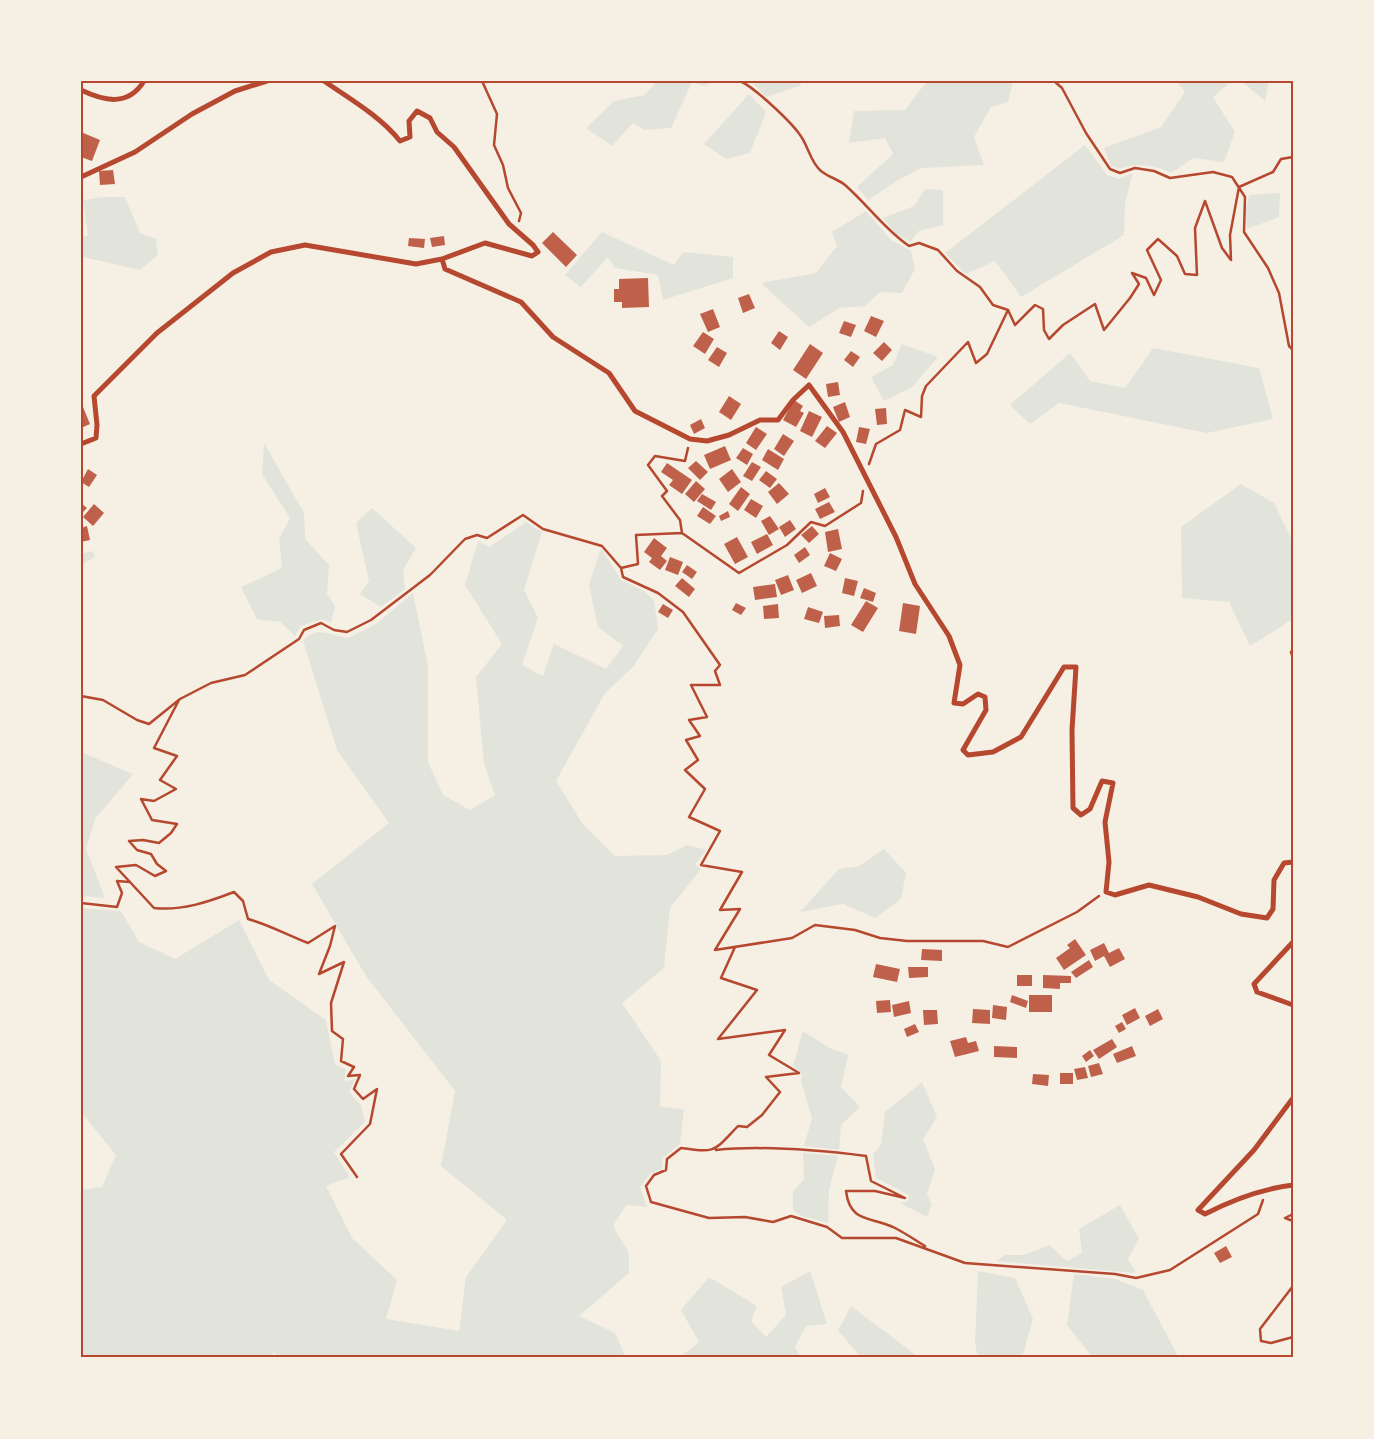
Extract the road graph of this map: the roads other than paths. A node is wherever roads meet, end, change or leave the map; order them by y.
1 (144, 81) edge
2 (267, 81) edge
3 (324, 81) edge
4 (81, 90) edge
5 (81, 177) edge
6 (442, 259) junction
7 (81, 444) edge
8 (1293, 862) edge
9 (1293, 942) edge
10 (1293, 1005) edge
11 (1293, 1098) edge
12 (1293, 1185) edge

1 - 4 street
2 - 5 street
3 - 6 street
6 - 7 street
6 - 8 street
9 - 10 street
11 - 12 street

